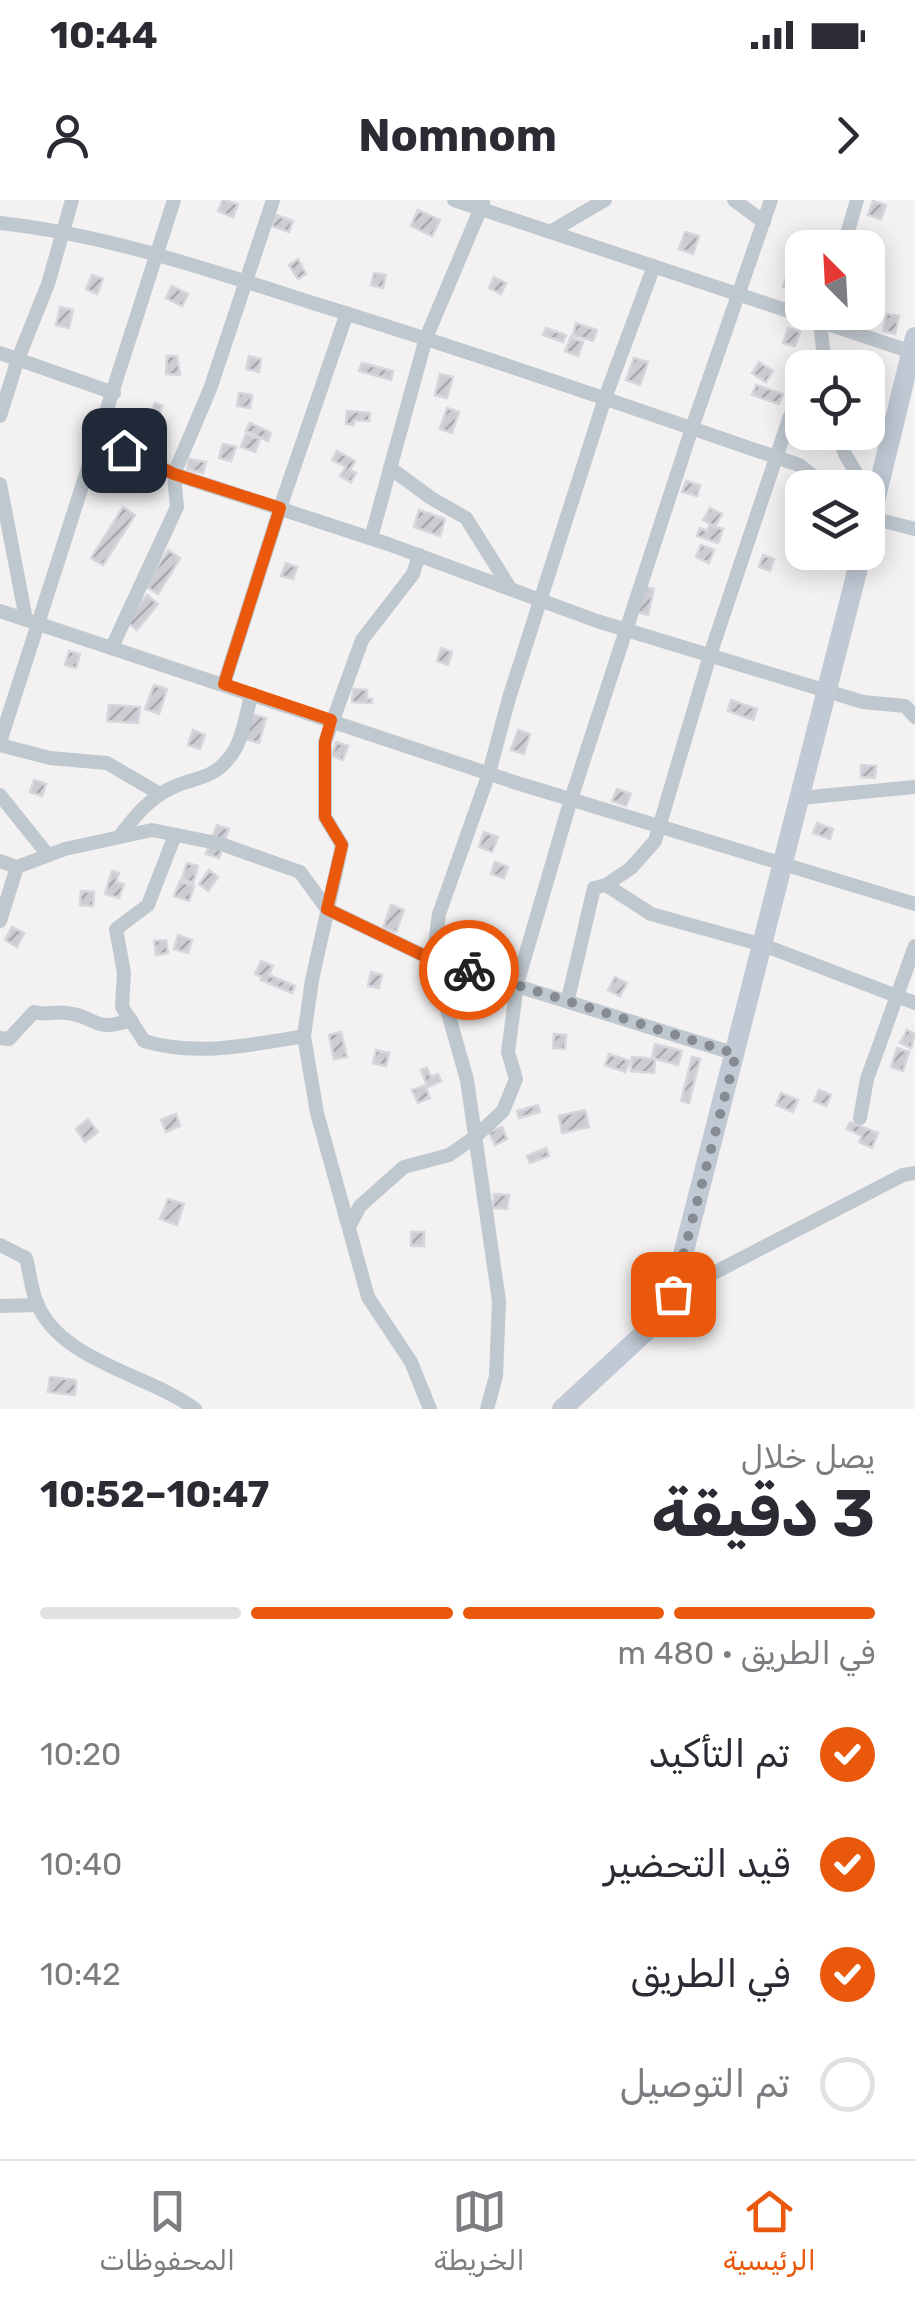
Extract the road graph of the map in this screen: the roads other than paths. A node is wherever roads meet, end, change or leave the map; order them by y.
1 (72, 200) edge
2 (174, 200) edge
3 (273, 200) edge
4 (454, 200) edge
5 (605, 200) edge
6 (734, 200) edge
7 (771, 200) edge
8 (857, 200) edge
9 (482, 204) edge
10 (764, 222) junction
11 (0, 223) edge
12 (848, 230) edge
13 (62, 232) junction
14 (550, 232) junction
15 (157, 254) junction
16 (654, 266) junction
17 (246, 282) junction
18 (739, 294) junction
19 (785, 307) edge
20 (347, 313) junction
21 (861, 330) edge
22 (426, 338) junction
23 (914, 347) edge
24 (0, 353) edge
25 (18, 359) junction
26 (114, 393) junction
27 (605, 398) junction
28 (0, 416) edge
29 (692, 428) junction
30 (785, 431) edge
31 (98, 437) junction
32 (776, 458) junction
33 (390, 468) junction
34 (806, 470) edge
35 (880, 470) edge
36 (174, 474) junction
37 (0, 484) edge
38 (280, 508) junction
39 (885, 515) edge
40 (915, 529) edge
41 (371, 538) junction
42 (419, 555) junction
43 (857, 570) edge
44 (510, 589) junction
45 (542, 601) junction
46 (0, 610) edge
47 (32, 621) junction
48 (628, 630) junction
49 (112, 648) junction
50 (710, 654) junction
51 (224, 684) junction
52 (827, 690) junction
53 (252, 694) junction
54 (915, 717) edge
55 (331, 720) junction
56 (0, 744) edge
57 (489, 773) junction
58 (915, 787) edge
59 (0, 794) edge
60 (160, 794) junction
61 (800, 798) junction
62 (572, 800) junction
63 (660, 826) junction
64 (176, 835) junction
65 (119, 837) junction
66 (48, 856) junction
67 (0, 860) edge
68 (784, 864) junction
69 (17, 867) junction
70 (606, 885) junction
71 (915, 904) edge
72 (327, 909) junction
73 (0, 921) edge
74 (764, 945) junction
75 (915, 946) edge
76 (433, 960) junction
77 (518, 984) junction
78 (898, 997) junction
79 (568, 999) junction
80 (915, 1002) edge
81 (131, 1020) junction
82 (304, 1036) junction
83 (0, 1038) edge
84 (736, 1054) junction
85 (860, 1118) dead end
86 (476, 1137) junction
87 (915, 1173) edge
88 (350, 1225) junction
89 (0, 1245) edge
90 (673, 1294) junction
91 (37, 1305) junction
92 (0, 1306) edge
93 (194, 1409) edge
94 (430, 1409) edge
95 (487, 1409) edge
96 (562, 1409) edge

1 - 13 street
2 - 15 street
3 - 17 street
4 - 9 street
5 - 14 street
6 - 10 street
7 - 10 street
8 - 12 street
9 - 14 street
9 - 22 street
10 - 18 street
11 - 13 street
13 - 15 street
13 - 25 street
14 - 16 street
15 - 17 street
15 - 26 street
16 - 18 street
16 - 27 street
17 - 20 street
17 - 36 street
18 - 19 street
18 - 29 street
20 - 22 street
20 - 38 street
21 - 23 street
22 - 27 street
22 - 33 street
23 - 35 street
24 - 25 street
25 - 26 street
25 - 28 street
26 - 31 street
27 - 29 street
27 - 45 street
29 - 32 street
29 - 48 street
30 - 32 street
31 - 36 street
31 - 47 street
32 - 34 street
32 - 50 street
33 - 41 street
33 - 44 street
36 - 38 street
36 - 49 street
37 - 47 street
38 - 41 street
38 - 51 street
39 - 40 street
41 - 42 street
42 - 44 street
42 - 55 street
43 - 52 street
44 - 45 street
45 - 48 street
45 - 57 street
46 - 47 street
47 - 49 street
47 - 56 street
48 - 50 street
48 - 62 street
49 - 51 street
50 - 52 street
50 - 63 street
51 - 53 street
52 - 54 street
52 - 61 street
53 - 55 street
53 - 60 street
55 - 57 street
55 - 72 street
56 - 60 street
57 - 62 street
57 - 76 street
58 - 61 street
59 - 66 street
60 - 65 street
61 - 68 street
62 - 63 street
62 - 77 street
63 - 68 street
63 - 70 street
64 - 65 street
64 - 72 street
64 - 81 street
65 - 66 street
66 - 69 street
67 - 69 street
68 - 71 street
68 - 74 street
69 - 73 street
70 - 74 street
70 - 79 street
72 - 76 street
72 - 82 street
74 - 78 street
74 - 84 street
75 - 78 street
76 - 77 street
76 - 86 street
77 - 79 street
77 - 86 street
78 - 80 street
78 - 85 street
79 - 84 street
81 - 82 street
81 - 83 street
82 - 88 street
84 - 90 street
86 - 88 street
86 - 95 street
87 - 90 street
88 - 94 street
89 - 91 street
90 - 96 street
91 - 92 street
91 - 93 street

